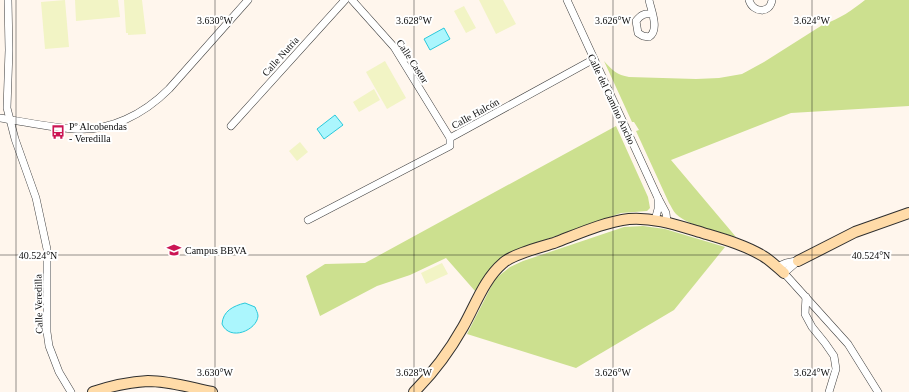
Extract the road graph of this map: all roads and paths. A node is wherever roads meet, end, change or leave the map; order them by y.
1 (8, 0) edge
2 (248, 0) edge
3 (345, 0) edge
4 (352, 0) edge
5 (567, 0) edge
6 (649, 0) edge
7 (749, 0) edge
8 (772, 0) edge
9 (652, 14) dead end
10 (594, 59) junction
11 (0, 118) edge
12 (10, 120) junction
13 (231, 126) dead end
14 (450, 138) junction
15 (658, 198) junction
16 (909, 213) edge
17 (308, 220) dead end
18 (655, 220) junction
19 (667, 222) junction
20 (798, 261) joint
21 (780, 270) junction
22 (806, 297) junction
23 (71, 392) edge
24 (93, 392) edge
25 (212, 392) edge
26 (414, 392) edge
27 (829, 392) edge
28 (878, 392) edge

1 - 12 street, Calle Veredilla
2 - 12 street
3 - 13 street, Calle Nutria
4 - 14 street, Calle Castor
5 - 10 street, Calle del Camino Ancho
6 - 9 street
7 - 8 street
10 - 14 street, Calle Halcón
10 - 15 street, Calle del Camino Ancho
11 - 12 street
12 - 23 street, Calle Veredilla
14 - 17 street, Calle Halcón
15 - 18 street
15 - 19 street, Calle del Camino Ancho
16 - 20 street
18 - 19 street
18 - 26 street
19 - 21 street
20 - 21 street
21 - 22 street
22 - 27 street
22 - 28 street
24 - 25 street

